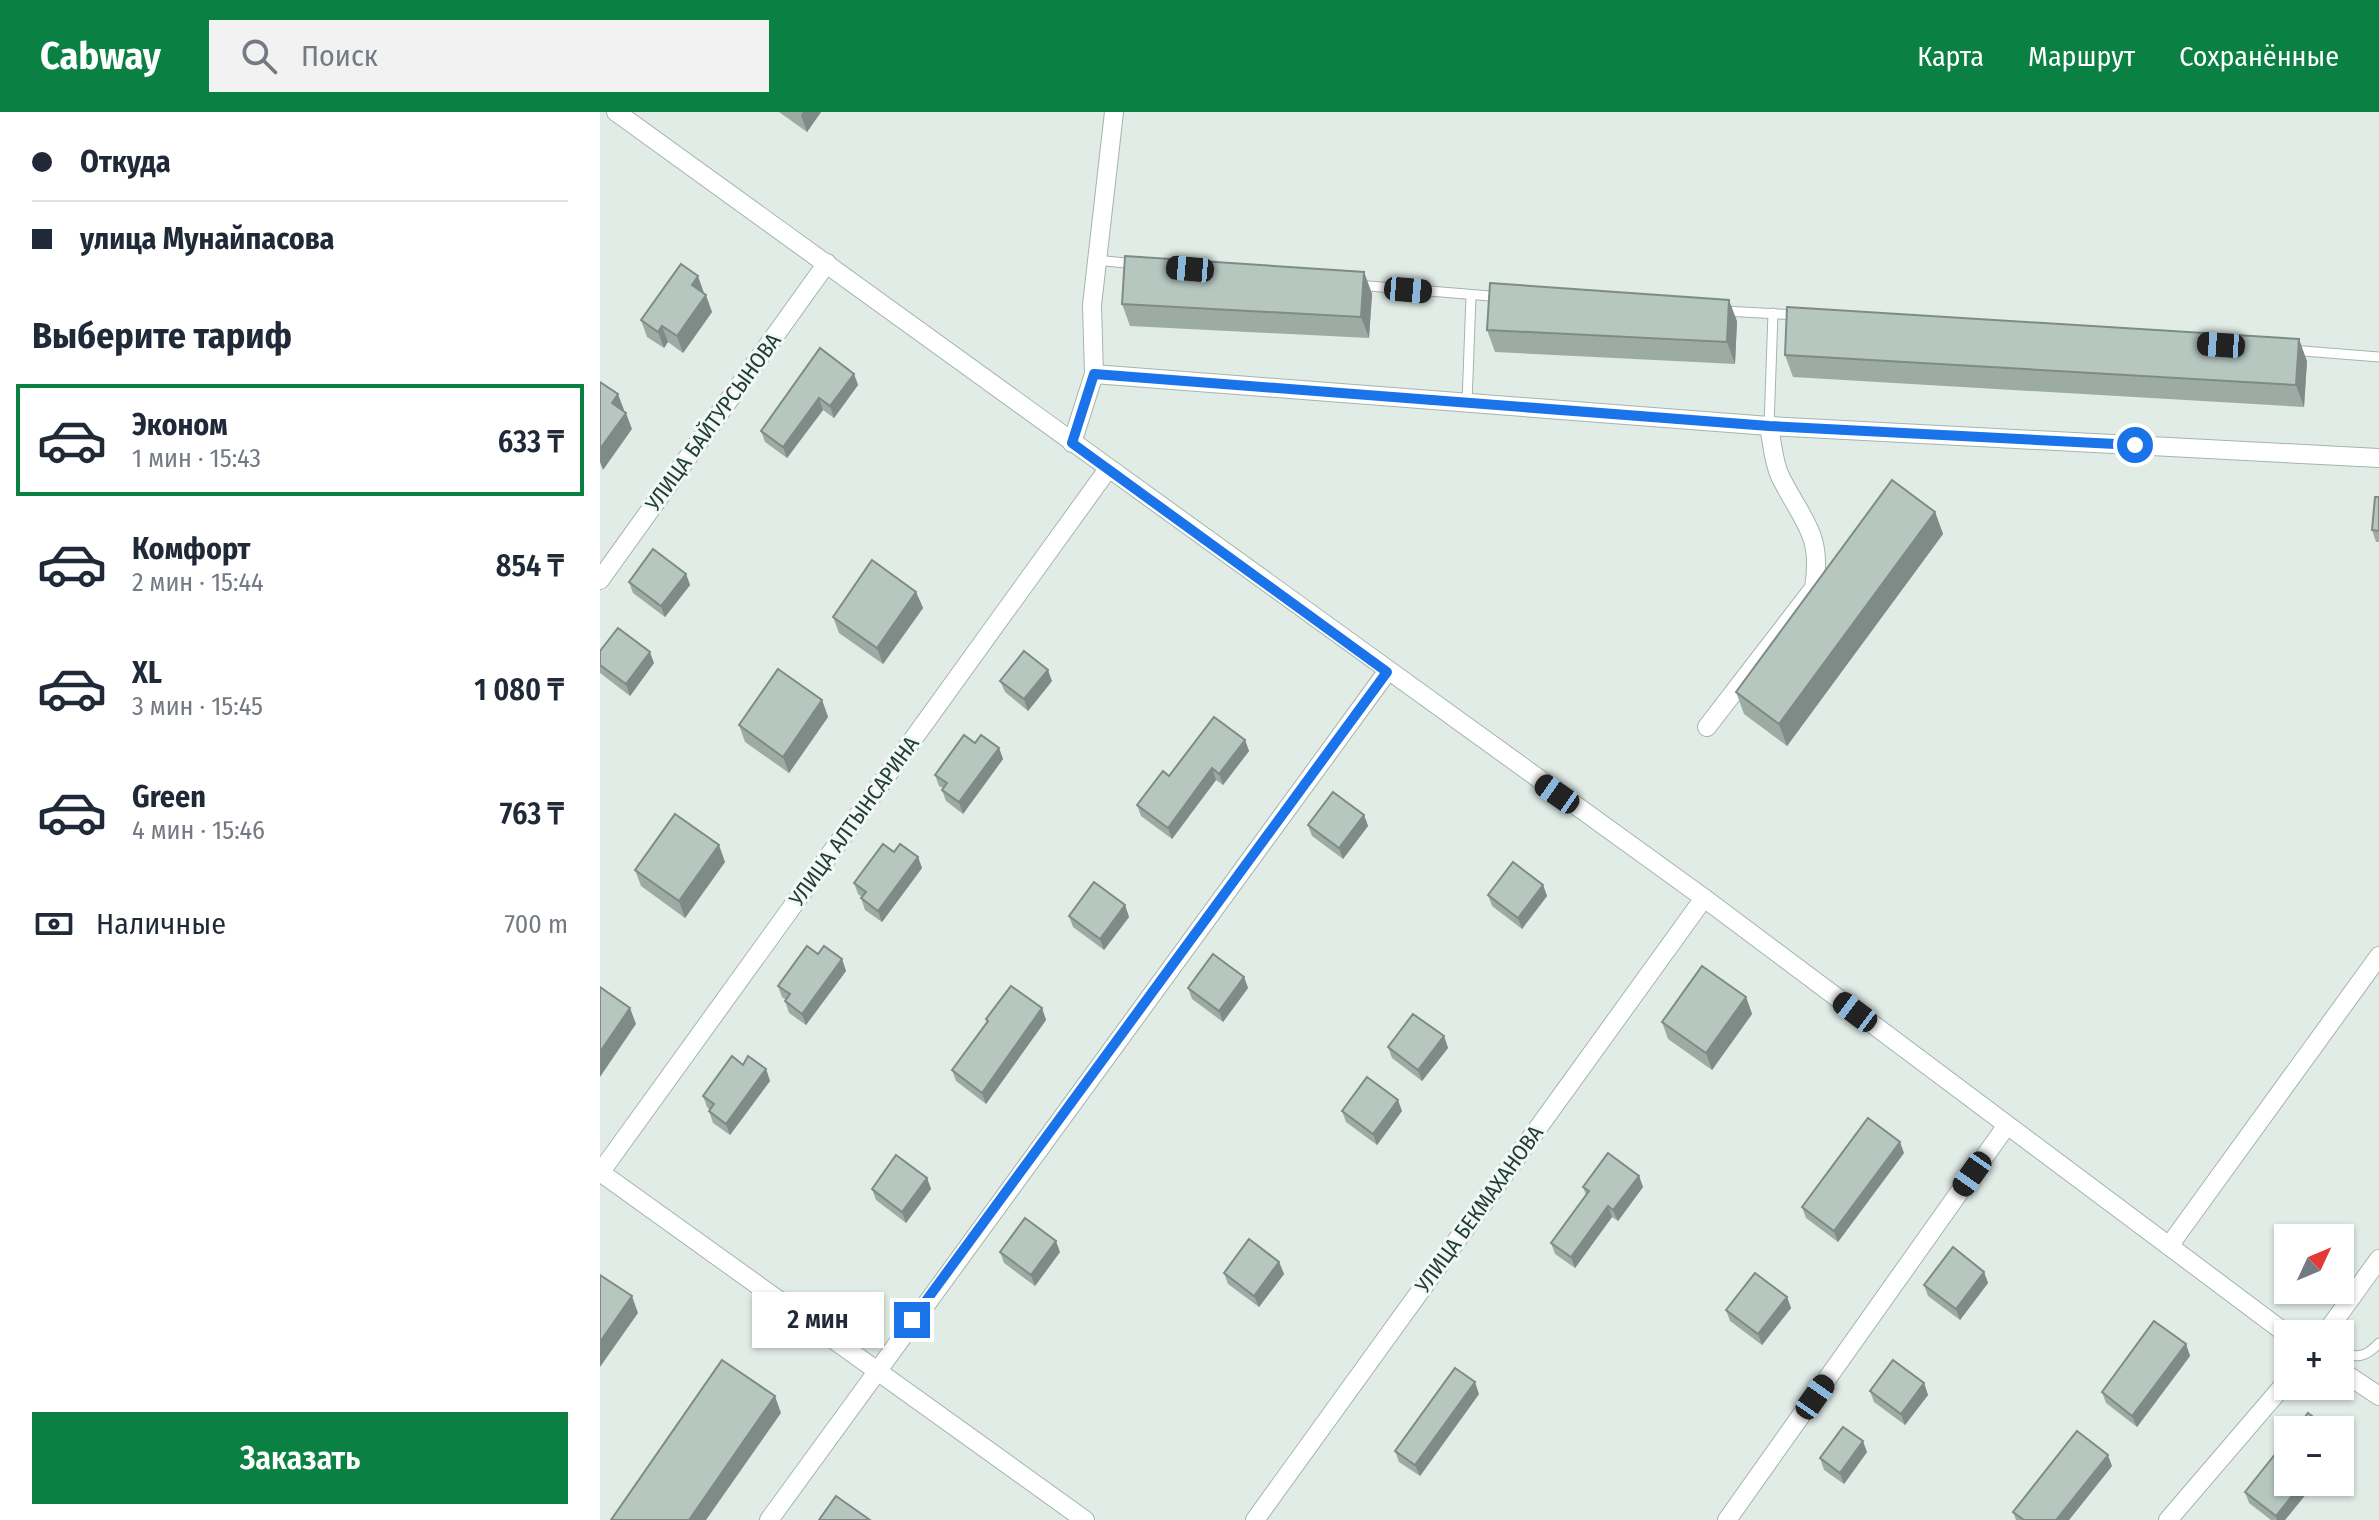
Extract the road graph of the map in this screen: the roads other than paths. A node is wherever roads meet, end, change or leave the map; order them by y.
1 (616, 112) edge
2 (1114, 112) edge
3 (1096, 260) junction
4 (827, 263) junction
5 (1143, 265) edge
6 (1346, 284) edge
7 (1471, 296) junction
8 (1518, 298) edge
9 (1710, 310) edge
10 (1773, 313) junction
11 (1804, 316) edge
12 (2284, 350) edge
13 (2379, 357) edge
14 (1094, 374) junction
15 (1467, 403) junction
16 (1769, 426) junction
17 (1072, 443) junction
18 (2379, 458) edge
19 (1108, 469) junction
20 (600, 580) edge
21 (1387, 672) junction
22 (1707, 727) dead end
23 (1704, 898) junction
24 (2379, 956) edge
25 (2007, 1125) junction
26 (600, 1172) edge
27 (2169, 1246) junction
28 (2379, 1259) edge
29 (2335, 1320) edge
30 (2274, 1325) edge
31 (2379, 1343) edge
32 (2354, 1358) edge
33 (876, 1370) junction
34 (2354, 1379) edge
35 (2274, 1396) edge
36 (2379, 1396) edge
37 (769, 1520) edge
38 (1085, 1520) edge
39 (1255, 1520) edge
40 (1727, 1520) edge
41 (2168, 1520) edge

1 - 4 street
2 - 3 street
3 - 5 lane
3 - 14 street
4 - 17 street
4 - 20 street, УЛИЦА БАЙТУРСЫНОВА
6 - 7 lane
7 - 8 lane
7 - 15 lane
9 - 10 lane
10 - 11 lane
10 - 16 lane
12 - 13 lane
14 - 15 street
14 - 17 street
15 - 16 street
16 - 18 street
16 - 22 street
17 - 19 street
19 - 21 street
19 - 26 street, УЛИЦА АЛТЫНСАРИНА
21 - 23 street
21 - 33 street
23 - 25 street
23 - 39 street, УЛИЦА БЕКМАХАНОВА
24 - 27 street
25 - 27 street
25 - 40 street
26 - 33 street
27 - 30 street
28 - 29 street
31 - 32 lane
33 - 37 street
33 - 38 street
34 - 36 street
35 - 41 street

